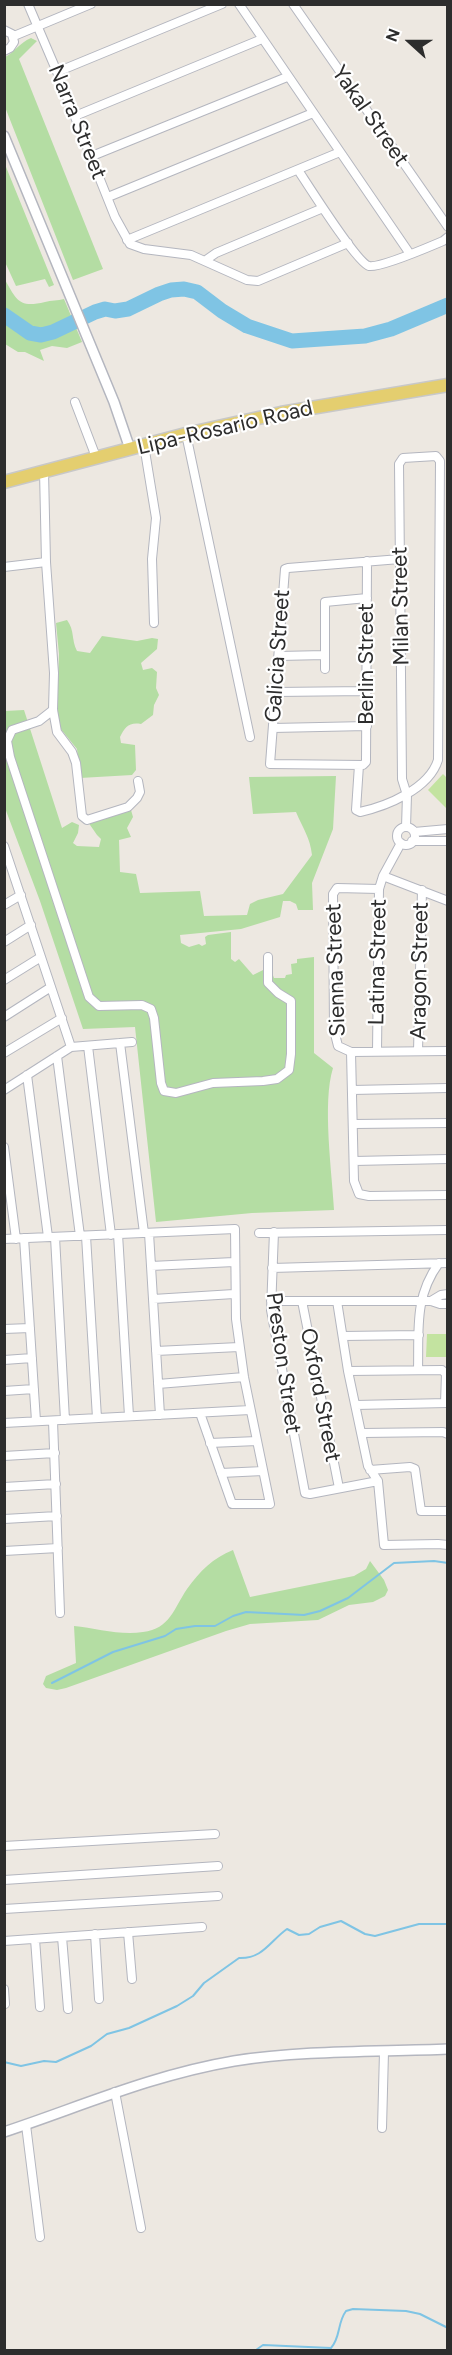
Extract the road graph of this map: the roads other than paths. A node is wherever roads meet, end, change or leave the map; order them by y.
1 (28, 4) edge
2 (91, 4) edge
3 (222, 4) edge
4 (239, 4) edge
5 (293, 4) edge
6 (37, 27) junction
7 (4, 30) edge
8 (14, 36) junction
9 (262, 39) junction
10 (4, 51) edge
11 (57, 72) junction
12 (287, 77) junction
13 (314, 113) junction
14 (75, 116) junction
15 (4, 136) edge
16 (340, 153) junction
17 (92, 156) junction
18 (298, 170) junction
19 (108, 197) junction
20 (323, 208) junction
21 (447, 227) edge
22 (447, 237) edge
23 (127, 240) junction
24 (348, 243) junction
25 (410, 254) junction
26 (206, 260) junction
27 (447, 385) edge
28 (75, 402) dead end
29 (186, 434) junction
30 (144, 445) junction
31 (130, 448) junction
32 (96, 457) junction
33 (44, 471) junction
34 (4, 482) edge
35 (400, 559) junction
36 (367, 561) junction
37 (46, 562) junction
38 (4, 567) edge
39 (367, 598) junction
40 (154, 623) dead end
41 (325, 655) junction
42 (279, 656) junction
43 (325, 669) dead end
44 (367, 691) junction
45 (275, 692) junction
46 (53, 710) junction
47 (367, 726) junction
48 (273, 728) junction
49 (250, 737) dead end
50 (361, 765) junction
51 (138, 781) dead end
52 (407, 795) junction
53 (410, 829) junction
54 (447, 829) edge
55 (412, 841) junction
56 (447, 841) edge
57 (401, 843) junction
58 (4, 846) edge
59 (8, 866) edge
60 (383, 876) junction
61 (379, 889) junction
62 (422, 890) junction
63 (21, 895) junction
64 (447, 901) edge
65 (4, 905) edge
66 (31, 926) junction
67 (4, 942) edge
68 (41, 957) junction
69 (268, 957) dead end
70 (4, 980) edge
71 (51, 987) junction
72 (4, 1017) edge
73 (62, 1018) junction
74 (132, 1042) dead end
75 (120, 1043) junction
76 (87, 1046) junction
77 (71, 1047) junction
78 (377, 1051) junction
79 (418, 1051) junction
80 (447, 1051) edge
81 (351, 1052) junction
82 (4, 1053) edge
83 (57, 1056) junction
84 (27, 1075) junction
85 (447, 1088) edge
86 (4, 1090) edge
87 (352, 1090) junction
88 (447, 1123) edge
89 (354, 1124) junction
90 (4, 1147) edge
91 (447, 1159) edge
92 (354, 1161) junction
93 (447, 1195) edge
94 (447, 1230) edge
95 (274, 1232) junction
96 (146, 1233) junction
97 (258, 1233) dead end
98 (114, 1234) junction
99 (83, 1236) junction
100 (52, 1237) junction
101 (4, 1239) edge
102 (20, 1239) junction
103 (234, 1262) junction
104 (443, 1263) edge
105 (151, 1266) junction
106 (272, 1268) junction
107 (234, 1294) junction
108 (447, 1294) edge
109 (153, 1299) junction
110 (431, 1300) junction
111 (271, 1301) junction
112 (302, 1301) junction
113 (337, 1301) junction
114 (421, 1301) junction
115 (447, 1304) edge
116 (30, 1328) junction
117 (4, 1329) edge
118 (419, 1335) junction
119 (343, 1336) junction
120 (239, 1347) junction
121 (156, 1351) junction
122 (32, 1358) junction
123 (4, 1360) edge
124 (418, 1370) junction
125 (348, 1371) junction
126 (244, 1377) junction
127 (158, 1384) junction
128 (34, 1389) junction
129 (4, 1391) edge
130 (446, 1403) edge
131 (356, 1405) junction
132 (250, 1410) junction
133 (200, 1413) junction
134 (160, 1415) junction
135 (129, 1416) junction
136 (97, 1418) junction
137 (53, 1420) junction
138 (65, 1420) junction
139 (36, 1421) junction
140 (4, 1423) edge
141 (363, 1433) junction
142 (447, 1434) edge
143 (257, 1441) junction
144 (210, 1443) junction
145 (54, 1453) junction
146 (4, 1456) edge
147 (370, 1470) junction
148 (263, 1471) junction
149 (221, 1473) junction
150 (378, 1481) junction
151 (56, 1484) junction
152 (4, 1487) edge
153 (339, 1488) junction
154 (447, 1511) edge
155 (57, 1516) junction
156 (4, 1519) edge
157 (447, 1545) edge
158 (58, 1548) junction
159 (4, 1551) edge
160 (60, 1613) dead end
161 (216, 1834) dead end
162 (4, 1846) edge
163 (218, 1866) dead end
164 (4, 1880) edge
165 (218, 1896) dead end
166 (4, 1909) edge
167 (202, 1927) dead end
168 (128, 1932) junction
169 (95, 1934) junction
170 (62, 1937) junction
171 (35, 1939) junction
172 (4, 1941) edge
173 (132, 1979) dead end
174 (4, 1989) edge
175 (99, 1999) dead end
176 (5, 2004) edge
177 (40, 2007) dead end
178 (68, 2009) dead end
179 (447, 2049) edge
180 (384, 2052) junction
181 (116, 2092) junction
182 (26, 2125) junction
183 (382, 2128) dead end
184 (4, 2132) edge
185 (141, 2228) dead end
186 (40, 2237) dead end

1 - 6 street, Narra Street
2 - 6 street
3 - 11 street
4 - 9 street
5 - 21 street, Yakal Street
6 - 8 street
6 - 11 street, Narra Street
7 - 8 street
8 - 10 street
9 - 12 street
9 - 14 street
11 - 14 street, Narra Street
12 - 13 street
12 - 17 street
13 - 16 street
13 - 19 street
14 - 17 street, Narra Street
15 - 31 street
16 - 18 street
16 - 25 street
17 - 19 street, Narra Street
18 - 20 street
18 - 23 street
19 - 23 street, Narra Street
20 - 24 street
20 - 26 street
22 - 25 street
23 - 26 street
24 - 25 street
24 - 26 street
27 - 29 main road, Lipa-Rosario Road
28 - 32 street
29 - 30 main road, Lipa-Rosario Road
29 - 49 street
30 - 31 main road, Lipa-Rosario Road
30 - 40 street
31 - 32 main road, Lipa-Rosario Road
32 - 33 main road, Lipa-Rosario Road
33 - 34 main road, Lipa-Rosario Road
33 - 37 street
35 - 36 street, Galicia Street
35 - 52 street, Milan Street
35 - 52 street, Milan Street
36 - 39 street, Berlin Street
36 - 42 street, Galicia Street
37 - 38 street
37 - 46 street
39 - 41 street
39 - 44 street, Berlin Street
41 - 42 street
41 - 43 street
42 - 45 street, Galicia Street
44 - 45 street
44 - 47 street, Berlin Street
45 - 48 street, Galicia Street
46 - 51 street
46 - 69 street
47 - 48 street
47 - 50 street, Berlin Street
48 - 50 street, Galicia Street
50 - 52 street, Berlin Street
52 - 53 street, Milan Street
53 - 54 street
53 - 55 street
53 - 57 street
55 - 56 street
55 - 57 street
57 - 60 street, Latina Street
58 - 59 street
59 - 63 street
60 - 61 street, Latina Street
60 - 62 street
61 - 78 street, Latina Street
61 - 81 street, Sienna Street
62 - 64 street
62 - 79 street, Aragon Street
63 - 65 street
63 - 66 street
66 - 67 street
66 - 68 street
68 - 70 street
68 - 71 street
71 - 72 street
71 - 73 street
73 - 77 street
73 - 82 street
74 - 75 street
75 - 76 street
75 - 96 street
76 - 77 street
76 - 98 street
77 - 83 street
78 - 79 street
78 - 81 street
79 - 80 street
81 - 87 street
83 - 84 street
83 - 99 street
84 - 86 street
84 - 100 street
85 - 87 street
87 - 89 street
88 - 89 street
89 - 92 street
90 - 102 street
91 - 92 street
92 - 93 street
94 - 95 street
95 - 97 street
95 - 106 street, Preston Street
96 - 98 street
96 - 103 street
96 - 105 street
98 - 99 street
98 - 135 street
99 - 100 street
99 - 136 street
100 - 102 street
100 - 138 street
101 - 102 street
102 - 116 street
103 - 105 street
103 - 107 street
104 - 106 street
104 - 114 street
105 - 109 street
106 - 111 street, Preston Street
107 - 109 street
107 - 120 street
108 - 110 street
109 - 121 street
110 - 114 street
110 - 115 street
111 - 112 street
111 - 153 street, Preston Street
112 - 113 street
112 - 153 street, Oxford Street
113 - 114 street
113 - 119 street
114 - 118 street
116 - 117 street
116 - 122 street
118 - 119 street
118 - 124 street
119 - 125 street
120 - 121 street
120 - 126 street
121 - 127 street
122 - 123 street
122 - 128 street
124 - 125 street
124 - 130 street
125 - 131 street
126 - 127 street
126 - 132 street
127 - 134 street
128 - 129 street
128 - 139 street
130 - 131 street
131 - 141 street
132 - 133 street
132 - 143 street
133 - 134 street
133 - 144 street
134 - 135 street
135 - 136 street
136 - 138 street
137 - 138 street
137 - 139 street
137 - 145 street
139 - 140 street
141 - 142 street
141 - 147 street
143 - 144 street
143 - 148 street
144 - 149 street
145 - 146 street
145 - 151 street
147 - 150 street
147 - 154 street
148 - 149 street
148 - 149 street
150 - 153 street
150 - 157 street
151 - 152 street
151 - 155 street
155 - 156 street
155 - 158 street
158 - 159 street
158 - 160 street
161 - 162 street
163 - 164 street
165 - 166 street
167 - 168 street
168 - 169 street
168 - 173 street
169 - 170 street
169 - 175 street
170 - 171 street
170 - 178 street
171 - 172 street
171 - 177 street
174 - 176 street
179 - 180 street
180 - 181 street
180 - 183 street
181 - 182 street
181 - 185 street
182 - 184 street
182 - 186 street

